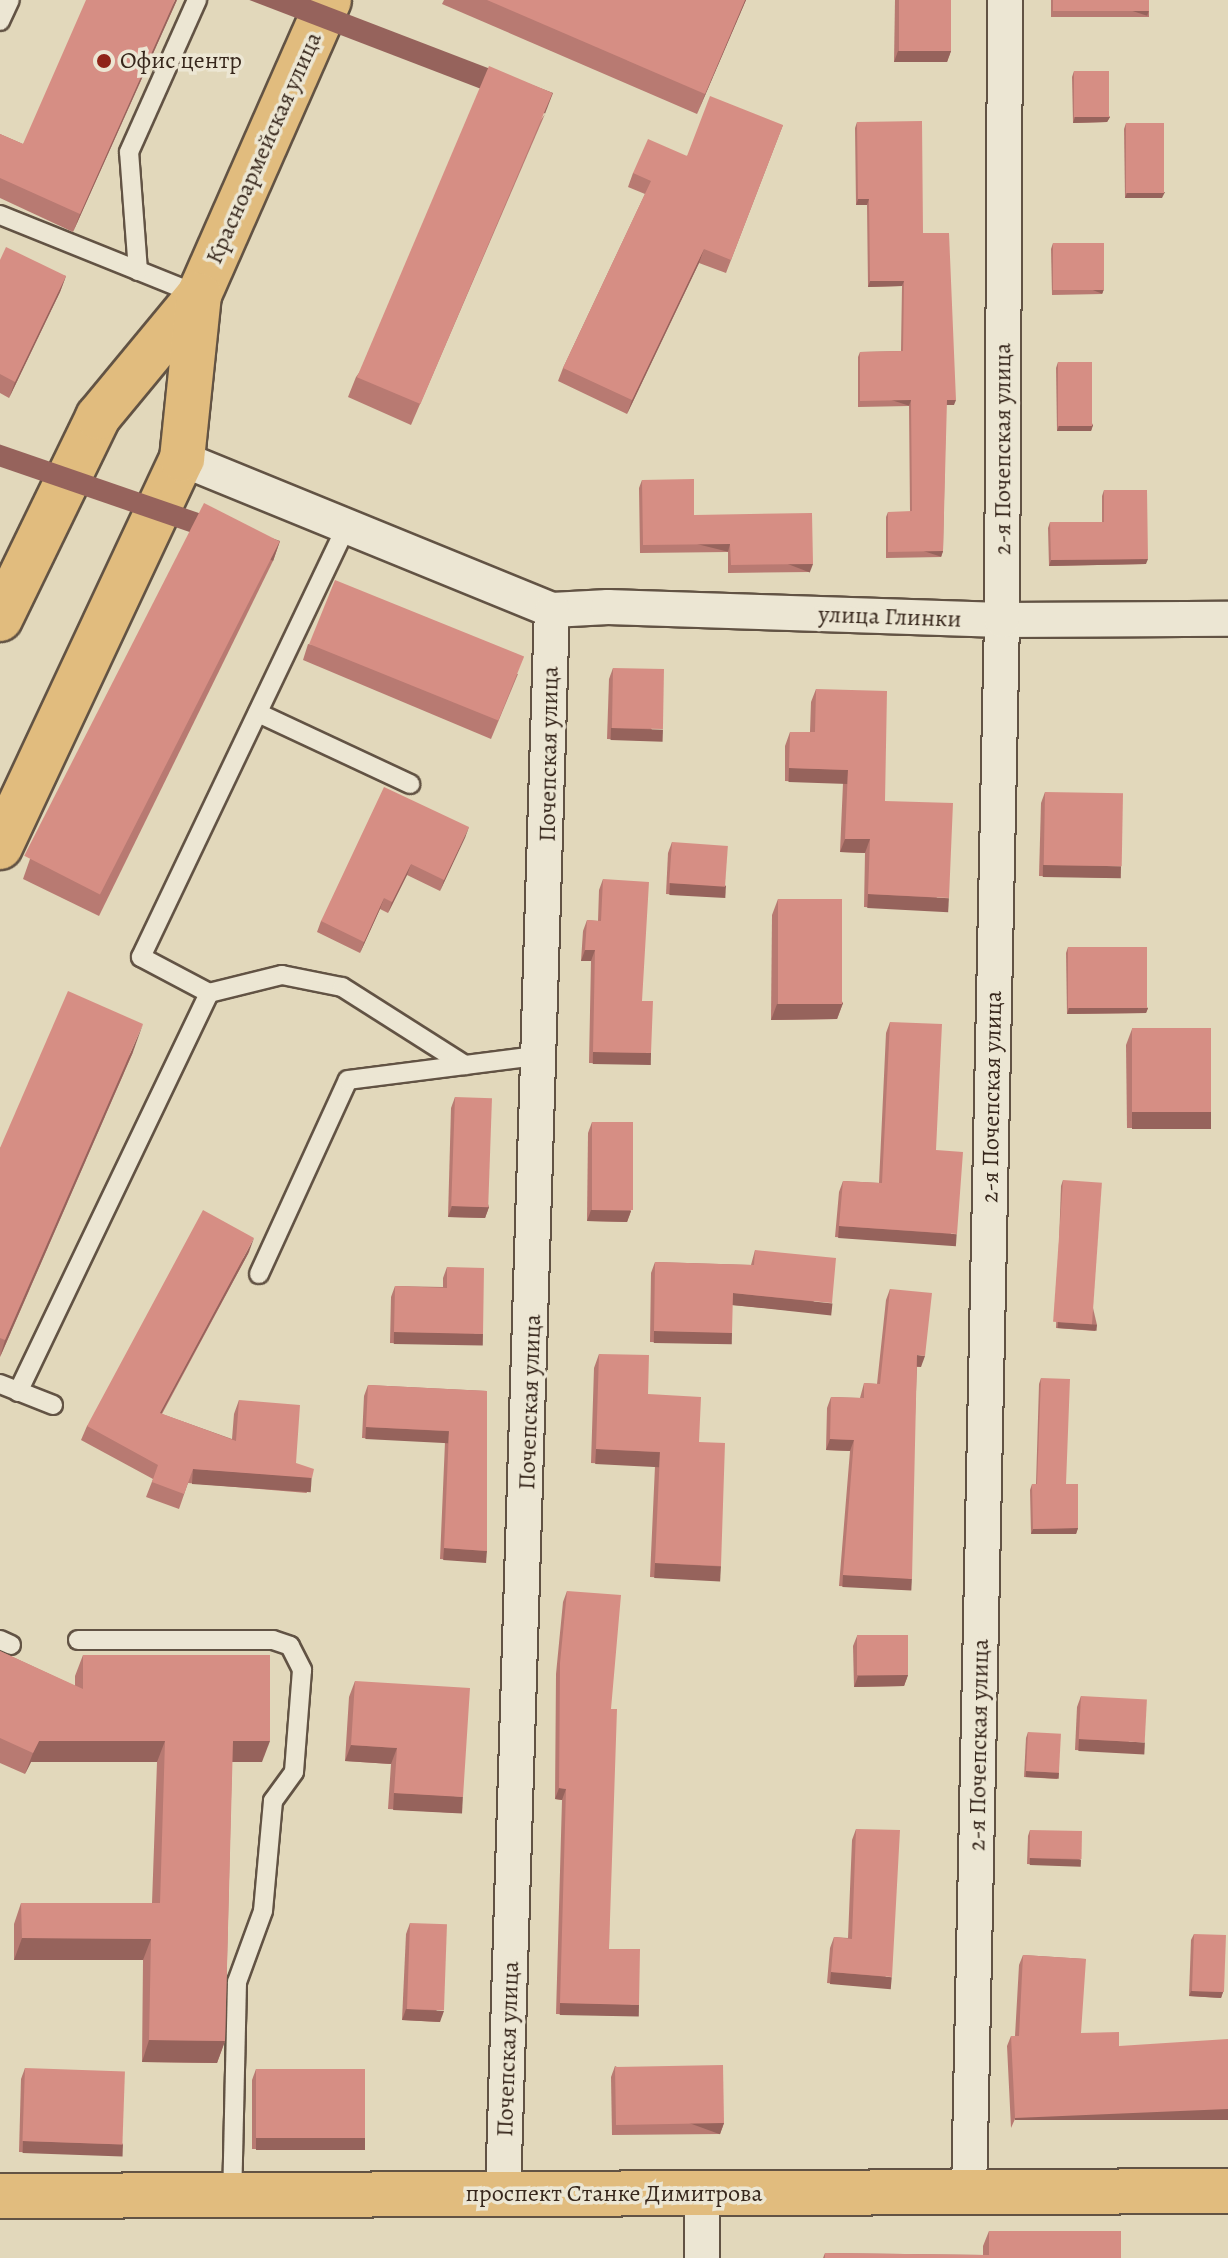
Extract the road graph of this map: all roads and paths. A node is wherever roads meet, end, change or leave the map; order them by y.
1 (10, 0) edge
2 (197, 0) edge
3 (329, 0) edge
4 (1005, 0) edge
5 (0, 21) edge
6 (0, 215) edge
7 (138, 271) junction
8 (199, 295) junction
9 (182, 459) junction
10 (345, 529) junction
11 (552, 610) junction
12 (0, 619) edge
13 (1228, 619) edge
14 (1002, 620) junction
15 (258, 713) junction
16 (410, 784) dead end
17 (0, 847) edge
18 (209, 993) junction
19 (542, 1055) junction
20 (465, 1065) junction
21 (259, 1274) dead end
22 (0, 1384) edge
23 (18, 1392) junction
24 (53, 1405) dead end
25 (78, 1640) dead end
26 (1228, 2191) edge
27 (503, 2193) junction
28 (969, 2194) junction
29 (0, 2196) edge
30 (232, 2196) junction
31 (702, 2196) junction
32 (702, 2258) edge

1 - 5 lane
2 - 7 lane
3 - 8 main road, Красноармейская улица
4 - 14 street, 2-я Почепская улица
6 - 7 lane
7 - 8 lane
8 - 9 main road
8 - 12 main road
9 - 10 street
9 - 17 main road
10 - 11 street
10 - 15 lane
11 - 14 street, улица Глинки
11 - 19 street, Почепская улица
13 - 14 street, улица Глинки
14 - 28 street, 2-я Почепская улица
15 - 16 lane
15 - 18 lane
18 - 20 lane
18 - 23 lane
19 - 20 lane
19 - 27 street, Почепская улица
20 - 21 lane
22 - 23 lane
23 - 24 lane
25 - 30 lane
26 - 28 main road, проспект Станке Димитрова
27 - 30 main road, проспект Станке Димитрова
27 - 31 main road, проспект Станке Димитрова
28 - 31 main road, проспект Станке Димитрова
29 - 30 main road, проспект Станке Димитрова
31 - 32 street

